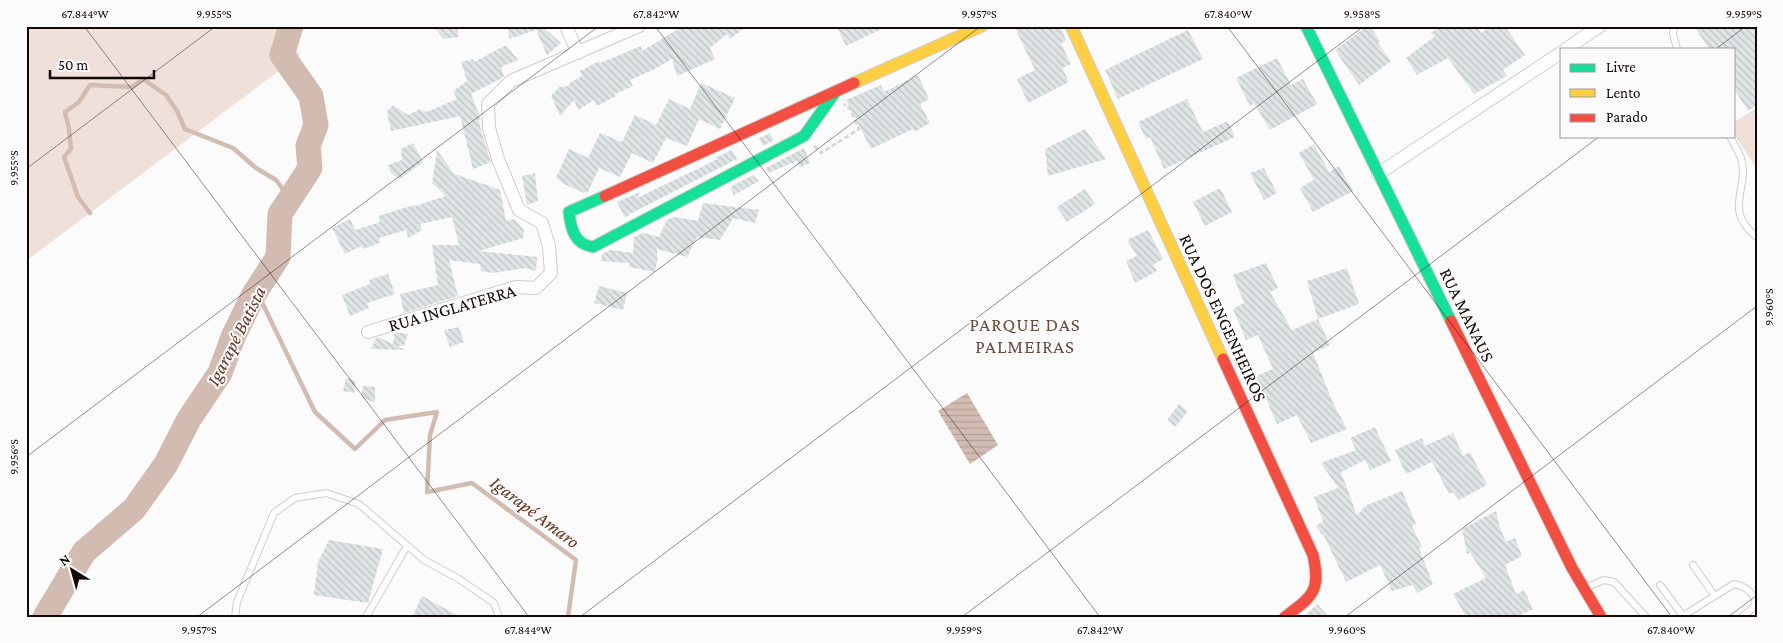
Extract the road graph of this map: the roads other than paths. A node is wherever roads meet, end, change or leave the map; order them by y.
1 (566, 26) edge
2 (639, 26) edge
3 (982, 26) edge
4 (1071, 26) edge
5 (1306, 26) edge
6 (1600, 26) edge
7 (1674, 26) edge
8 (1567, 48) edge
9 (1677, 48) edge
10 (578, 53) junction
11 (1560, 53) edge
12 (834, 94) junction
13 (1731, 138) edge
14 (1378, 174) junction
15 (1757, 237) edge
16 (368, 332) dead end
17 (407, 546) junction
18 (1693, 565) dead end
19 (1660, 585) dead end
20 (1584, 588) junction
21 (1714, 595) junction
22 (1682, 616) edge
23 (235, 617) edge
24 (366, 617) edge
25 (499, 617) edge
26 (1285, 617) edge
27 (1601, 617) edge
28 (1646, 617) edge
29 (1742, 617) edge

1 - 10 street
2 - 10 street
3 - 12 street
4 - 26 street, RUA DOS ENGENHEIROS
5 - 14 street, RUA MANAUS
6 - 8 street
7 - 9 lane
10 - 16 street, RUA INGLATERRA
11 - 14 street
12 - 12 street
13 - 15 lane
14 - 20 street, RUA MANAUS
17 - 23 lane
17 - 24 lane
17 - 25 lane
18 - 21 lane
19 - 22 lane
20 - 27 street, RUA MANAUS
20 - 28 lane
21 - 22 lane
21 - 29 lane

